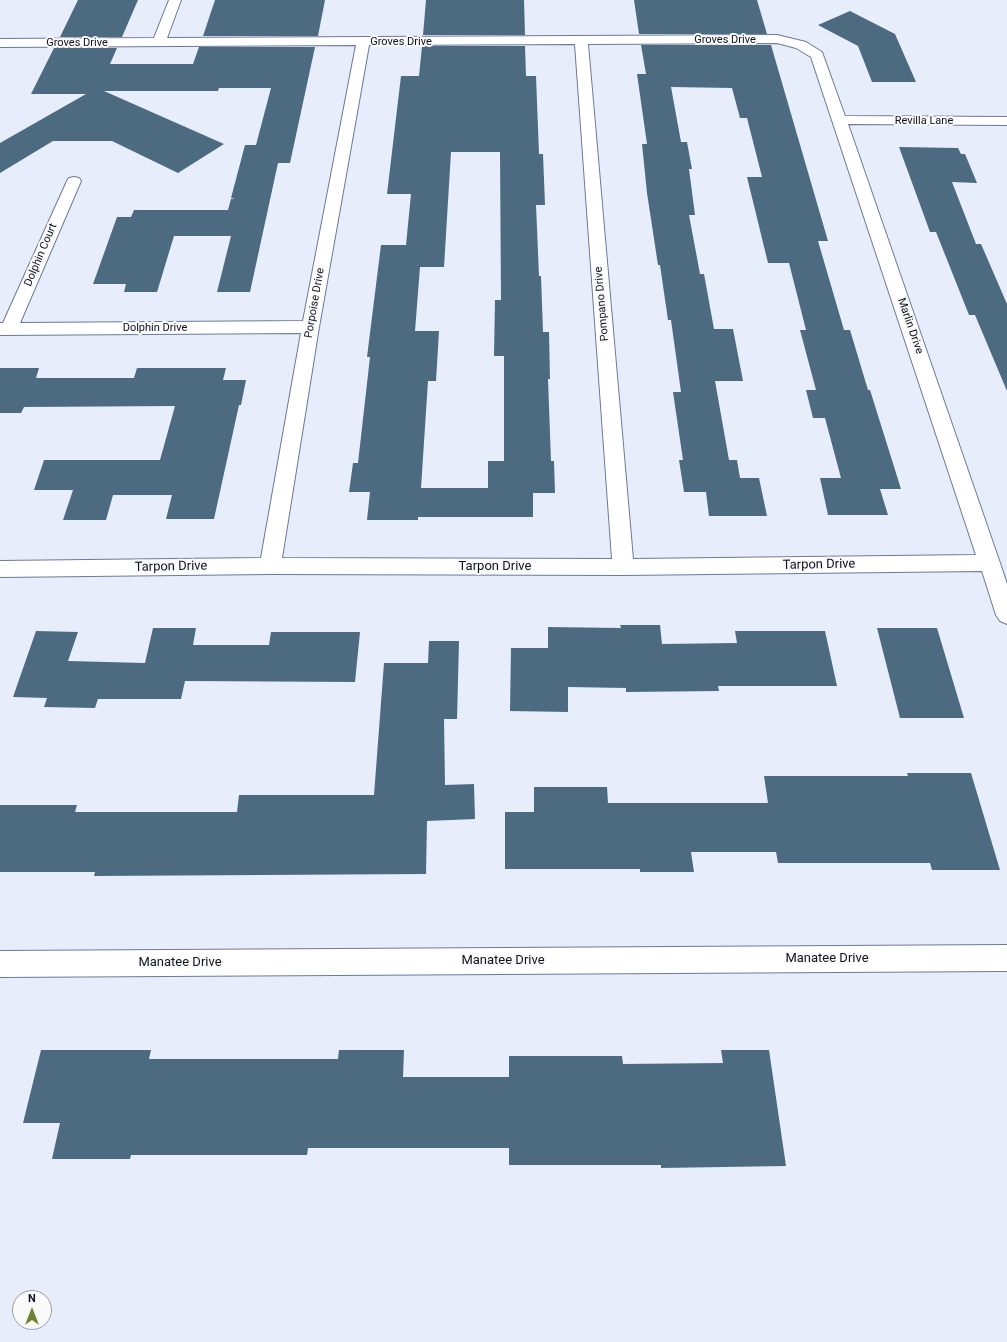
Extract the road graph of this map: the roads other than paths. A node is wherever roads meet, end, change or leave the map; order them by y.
1 (175, 0) edge
2 (581, 41) junction
3 (159, 42) junction
4 (363, 42) junction
5 (0, 43) edge
6 (801, 45) joint
7 (840, 120) junction
8 (1007, 121) edge
9 (74, 181) dead end
10 (310, 327) junction
11 (5, 329) edge
12 (990, 563) junction
13 (270, 566) junction
14 (624, 567) junction
15 (0, 569) edge
16 (1007, 615) edge
17 (1007, 958) edge
18 (0, 964) edge

1 - 3 street
2 - 4 street, Groves Drive
2 - 6 street, Groves Drive
2 - 14 street, Pompano Drive
3 - 4 street, Groves Drive
3 - 5 street, Groves Drive
4 - 10 street, Porpoise Drive
6 - 7 street, Marlin Drive
7 - 8 street, Revilla Lane
7 - 12 street, Marlin Drive
9 - 11 street, Dolphin Court
10 - 11 street, Dolphin Drive
10 - 13 street, Porpoise Drive
12 - 14 street, Tarpon Drive
12 - 16 street, Marlin Drive
13 - 14 street, Tarpon Drive
13 - 15 street, Tarpon Drive
17 - 18 street, Manatee Drive

